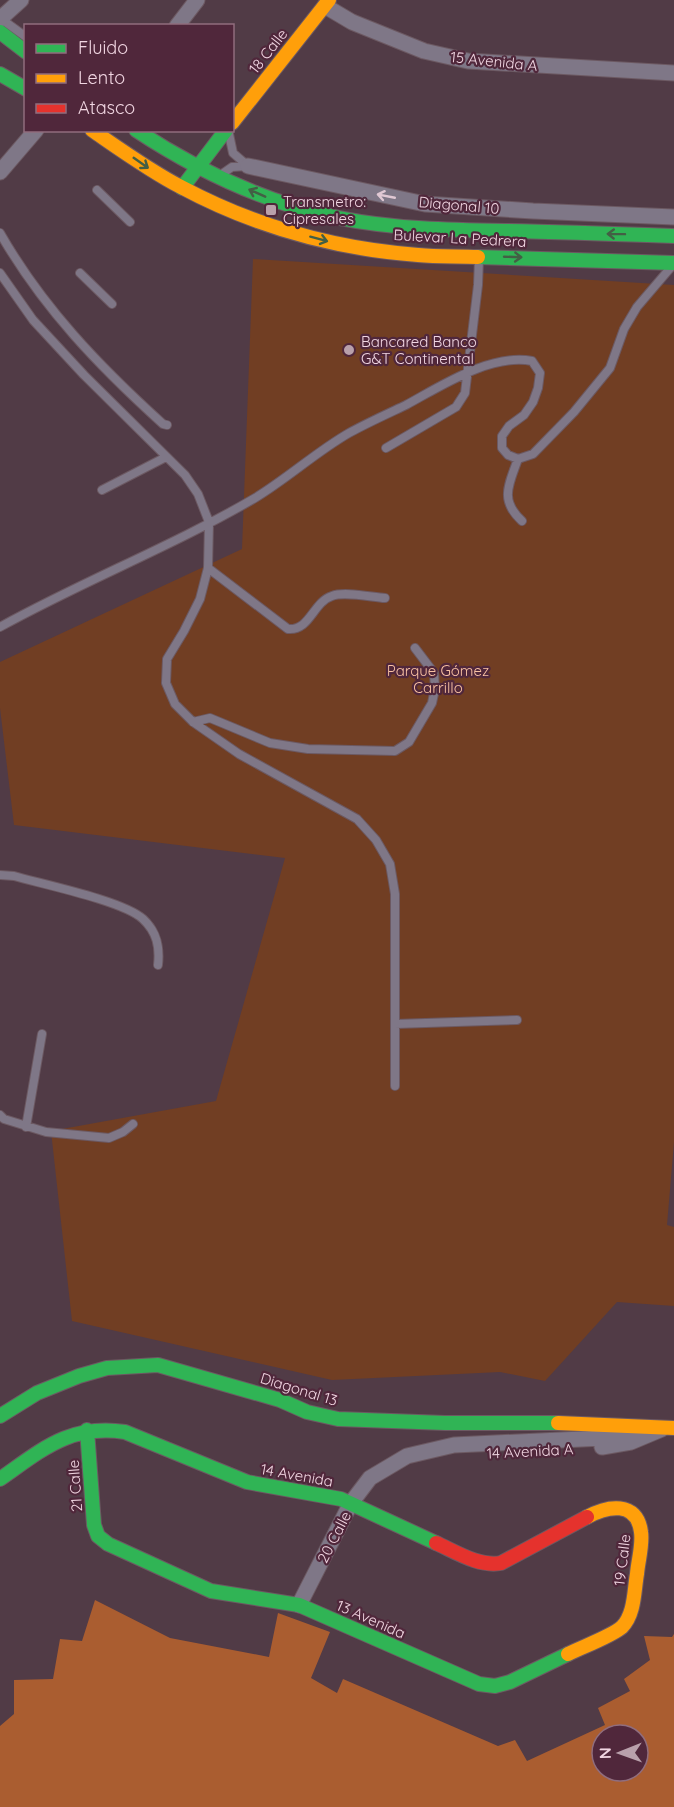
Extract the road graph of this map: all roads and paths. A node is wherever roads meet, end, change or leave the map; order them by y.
1 (21, 0) edge
2 (197, 0) edge
3 (327, 3) edge
4 (0, 18) edge
5 (179, 24) edge
6 (0, 32) edge
7 (24, 35) edge
8 (24, 50) edge
9 (0, 74) edge
10 (674, 74) edge
11 (24, 88) edge
12 (234, 120) edge
13 (34, 132) edge
14 (95, 132) edge
15 (139, 132) edge
16 (226, 132) edge
17 (228, 132) edge
18 (248, 166) junction
19 (197, 167) junction
20 (0, 172) edge
21 (219, 177) junction
22 (182, 188) junction
23 (97, 190) dead end
24 (674, 217) edge
25 (130, 222) dead end
26 (0, 233) edge
27 (674, 236) edge
28 (479, 256) junction
29 (674, 264) edge
30 (0, 273) edge
31 (80, 273) dead end
32 (112, 304) dead end
33 (468, 373) junction
34 (167, 425) dead end
35 (386, 448) dead end
36 (166, 457) junction
37 (518, 459) junction
38 (102, 490) dead end
39 (522, 521) dead end
40 (209, 522) junction
41 (208, 568) junction
42 (384, 598) dead end
43 (0, 627) edge
44 (415, 648) dead end
45 (192, 722) junction
46 (0, 874) edge
47 (158, 965) dead end
48 (517, 1020) dead end
49 (395, 1024) junction
50 (42, 1034) dead end
51 (395, 1086) dead end
52 (0, 1115) edge
53 (132, 1124) dead end
54 (26, 1127) junction
55 (0, 1416) edge
56 (648, 1426) junction
57 (669, 1428) edge
58 (87, 1430) junction
59 (394, 1464) junction
60 (375, 1475) joint
61 (0, 1479) edge
62 (351, 1503) junction
63 (620, 1507) joint
64 (101, 1539) joint
65 (299, 1605) junction
66 (623, 1626) joint

1 - 4 street
2 - 5 street
3 - 10 street, 15 Avenida A
3 - 12 street, 18 Calle
4 - 7 lane
6 - 8 street
9 - 11 street
13 - 20 street
14 -> 22 street, Bulevar La Pedrera
15 - 19 street, Bulevar La Pedrera
16 - 19 street
17 - 18 lane
18 - 21 lane
24 -> 18 street, Diagonal 10
19 - 21 street, Bulevar La Pedrera
19 - 22 street
27 -> 21 street, Bulevar La Pedrera
22 -> 28 street, Bulevar La Pedrera
23 - 25 lane
26 - 34 lane
28 -> 29 street, Bulevar La Pedrera
28 - 33 lane
29 - 37 lane
30 - 36 lane
31 - 32 lane
33 - 35 lane
33 - 37 lane
33 - 40 lane
36 - 38 lane
36 - 40 lane
37 - 39 lane
40 - 41 lane
40 - 43 lane
41 - 42 lane
41 - 45 lane
44 - 45 lane
45 - 49 lane
46 - 47 lane
48 - 49 lane
49 - 51 lane
50 - 54 lane
52 - 54 lane
53 - 54 lane
55 - 56 street, Diagonal 13
56 - 57 street, Diagonal 13
56 - 59 street, 14 Avenida A
57 - 59 street, 14 Avenida A
58 - 61 street, 14 Avenida
58 - 62 street, 14 Avenida
58 - 64 street, 21 Calle
59 - 60 street, 14 Avenida A
60 - 62 street, 20 Calle
62 - 63 street, 14 Avenida
62 - 65 street, 20 Calle
63 - 66 street, 19 Calle
64 - 65 street, 13 Avenida
65 - 66 street, 13 Avenida

